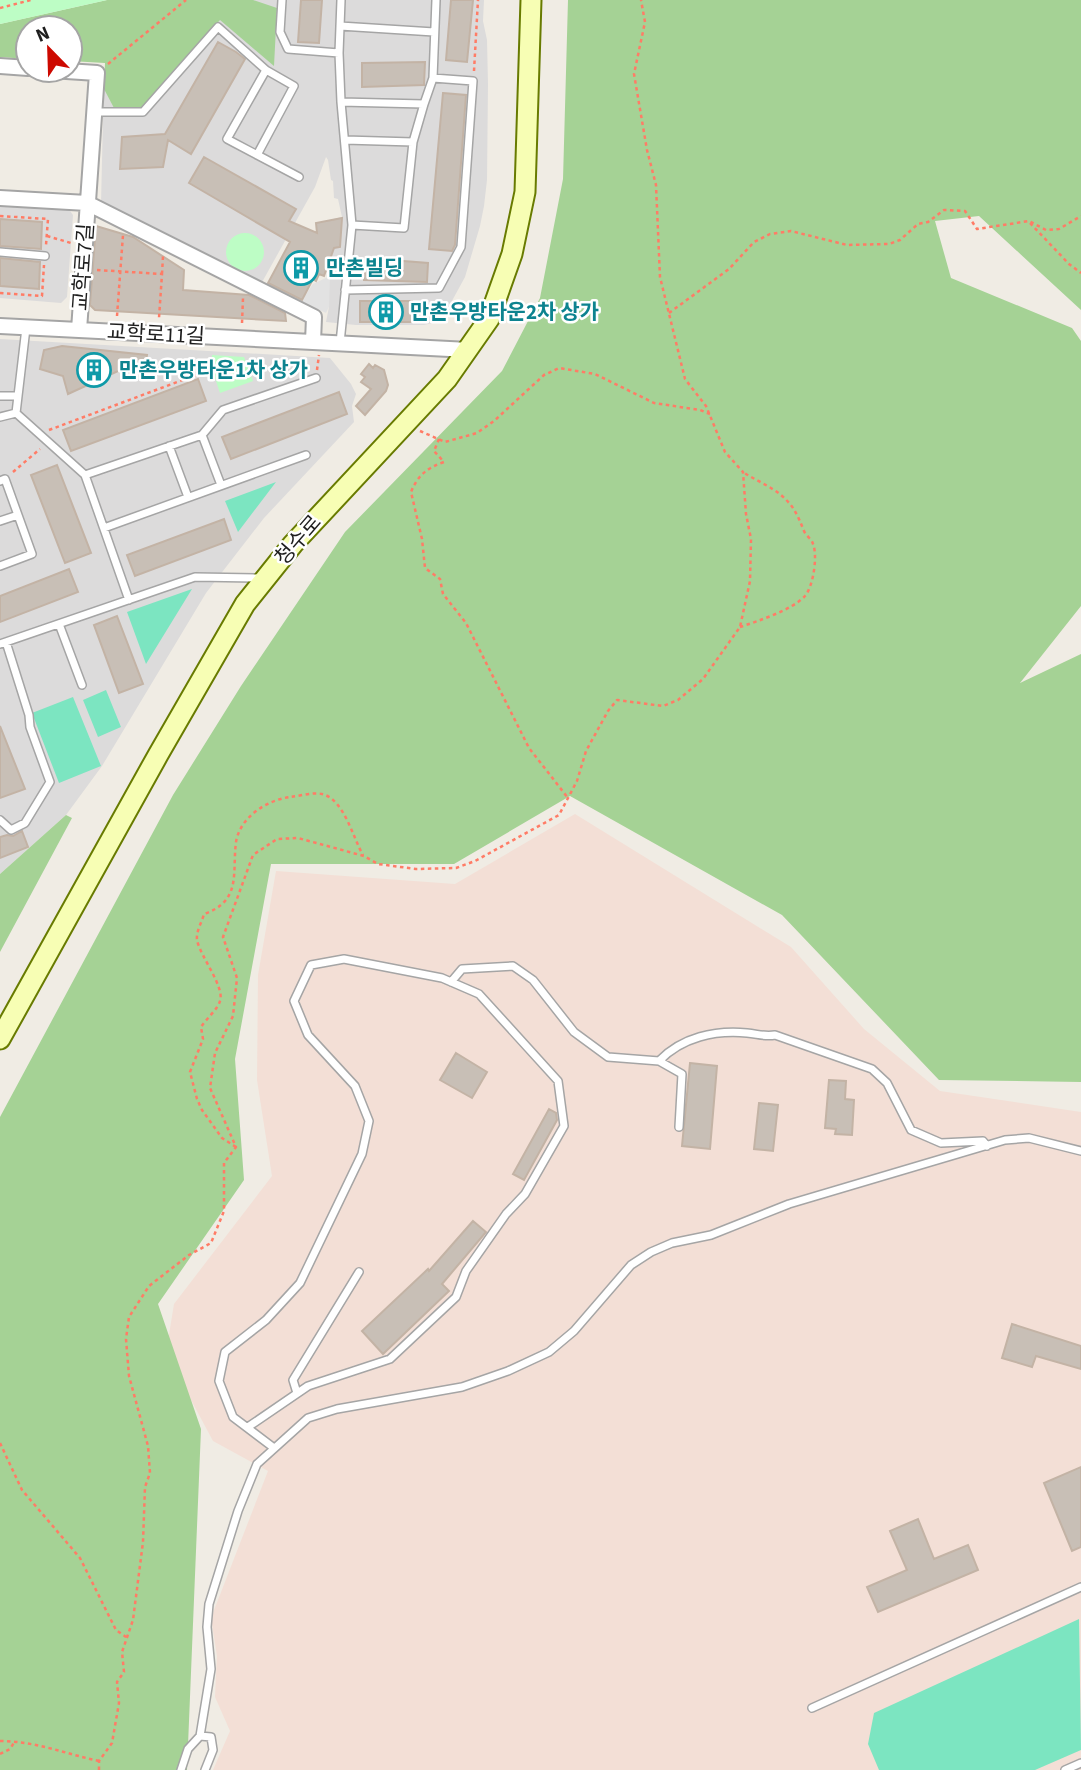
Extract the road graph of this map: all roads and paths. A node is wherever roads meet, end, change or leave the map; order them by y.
1 (31, 0) edge
2 (187, 0) edge
3 (282, 0) edge
4 (341, 0) edge
5 (436, 0) edge
6 (478, 0) edge
7 (517, 0) edge
8 (531, 0) edge
9 (543, 0) edge
10 (641, 0) edge
11 (0, 8) edge
12 (340, 26) junction
13 (434, 32) junction
14 (530, 34) junction
15 (339, 53) junction
16 (266, 70) junction
17 (84, 72) edge
18 (97, 73) junction
19 (432, 78) junction
20 (473, 81) junction
21 (341, 102) junction
22 (424, 104) junction
23 (94, 112) junction
24 (345, 140) junction
25 (413, 142) junction
26 (257, 155) junction
27 (299, 177) dead end
28 (0, 198) edge
29 (87, 203) junction
30 (1081, 216) edge
31 (1028, 221) junction
32 (124, 222) junction
33 (352, 225) junction
34 (47, 236) dead end
35 (71, 243) dead end
36 (0, 252) edge
37 (45, 256) dead end
38 (83, 269) junction
39 (120, 271) junction
40 (1081, 273) edge
41 (244, 283) junction
42 (345, 290) junction
43 (669, 313) junction
44 (117, 316) dead end
45 (159, 318) dead end
46 (242, 323) dead end
47 (0, 326) edge
48 (26, 328) junction
49 (79, 330) junction
50 (340, 344) junction
51 (316, 347) junction
52 (468, 350) junction
53 (212, 369) dead end
54 (316, 378) joint
55 (0, 396) edge
56 (18, 396) junction
57 (16, 412) junction
58 (710, 414) junction
59 (0, 417) edge
60 (404, 424) junction
61 (39, 434) junction
62 (202, 435) junction
63 (439, 439) junction
64 (48, 442) junction
65 (169, 446) junction
66 (306, 454) dead end
67 (743, 472) junction
68 (85, 475) junction
69 (2, 480) edge
70 (220, 485) junction
71 (188, 497) junction
72 (18, 514) junction
73 (0, 521) edge
74 (104, 528) junction
75 (0, 566) edge
76 (266, 578) junction
77 (129, 600) junction
78 (59, 624) junction
79 (740, 627) junction
80 (3, 643) edge
81 (82, 685) dead end
82 (569, 799) junction
83 (0, 820) edge
84 (365, 856) junction
85 (451, 982) junction
86 (0, 1039) edge
87 (659, 1061) junction
88 (679, 1127) dead end
89 (987, 1146) junction
90 (236, 1147) junction
91 (1081, 1151) edge
92 (359, 1272) dead end
93 (297, 1393) junction
94 (248, 1427) junction
95 (0, 1443) edge
96 (274, 1448) junction
97 (1081, 1587) edge
98 (126, 1637) junction
99 (812, 1708) dead end
100 (200, 1736) junction
101 (0, 1741) edge
102 (15, 1741) junction
103 (0, 1754) edge
104 (99, 1761) junction
105 (1081, 1763) edge
106 (99, 1770) edge
107 (181, 1770) edge
108 (205, 1770) edge
109 (1065, 1770) edge

1 - 11 path
2 - 18 path
3 - 15 lane
4 - 12 lane
5 - 13 lane
6 - 20 path
7 - 14 main road, 청수로
8 - 14 main road, 청수로
9 - 14 main road
10 - 43 path
12 - 13 lane
12 - 15 lane
13 - 19 lane
14 - 52 main road, 청수로
15 - 21 lane
16 - 23 lane
16 - 26 lane
16 - 26 lane
17 - 18 street
18 - 23 street, 교학로7길
19 - 20 lane
19 - 22 lane
20 - 42 lane
21 - 22 lane
21 - 24 lane
22 - 25 lane
23 - 29 street, 교학로7길
24 - 25 lane
24 - 33 lane
25 - 33 lane
26 - 27 lane
28 - 29 street, 교학로7길
29 - 32 street
29 - 38 street, 교학로7길
30 - 31 path
31 - 40 path
31 - 43 path
32 - 39 path
32 - 41 street
33 - 42 lane
34 - 35 path
36 - 37 lane
38 - 39 path
38 - 49 street, 교학로7길
39 - 44 path
39 - 45 path
41 - 46 path
41 - 51 street
42 - 50 lane
43 - 58 path
47 - 48 street, 교학로11길
48 - 49 street, 교학로11길
48 - 56 lane
49 - 51 street, 교학로11길
50 - 51 street, 교학로11길
50 - 52 street, 교학로11길
51 - 54 path
52 - 60 main road, 청수로
53 - 61 path
54 - 62 lane
55 - 56 lane
56 - 57 lane
57 - 59 lane
57 - 61 lane
58 - 63 path
58 - 67 path
60 - 63 path
60 - 76 main road, 청수로
61 - 64 lane
62 - 65 lane
62 - 70 lane
63 - 82 path
64 - 68 lane
64 - 69 path
65 - 68 lane
65 - 71 lane
66 - 70 lane
67 - 79 path
67 - 79 path
68 - 74 lane
69 - 72 lane
70 - 71 lane
71 - 74 lane
72 - 73 lane
72 - 75 lane
74 - 77 lane
76 - 77 lane
76 - 86 main road, 청수로
77 - 78 lane
78 - 80 lane
78 - 81 lane
79 - 82 path
80 - 83 lane
82 - 84 path
84 - 90 path
84 - 90 path
85 - 87 lane
85 - 93 lane
85 - 94 lane
87 - 88 lane
87 - 89 lane
89 - 91 lane
89 - 96 lane
90 - 98 path
92 - 93 lane
93 - 94 lane
94 - 96 lane
95 - 98 path
96 - 100 lane
97 - 99 lane
98 - 104 path
100 - 107 lane
100 - 108 lane
101 - 102 path
102 - 103 path
102 - 104 path
104 - 106 path
105 - 109 lane

